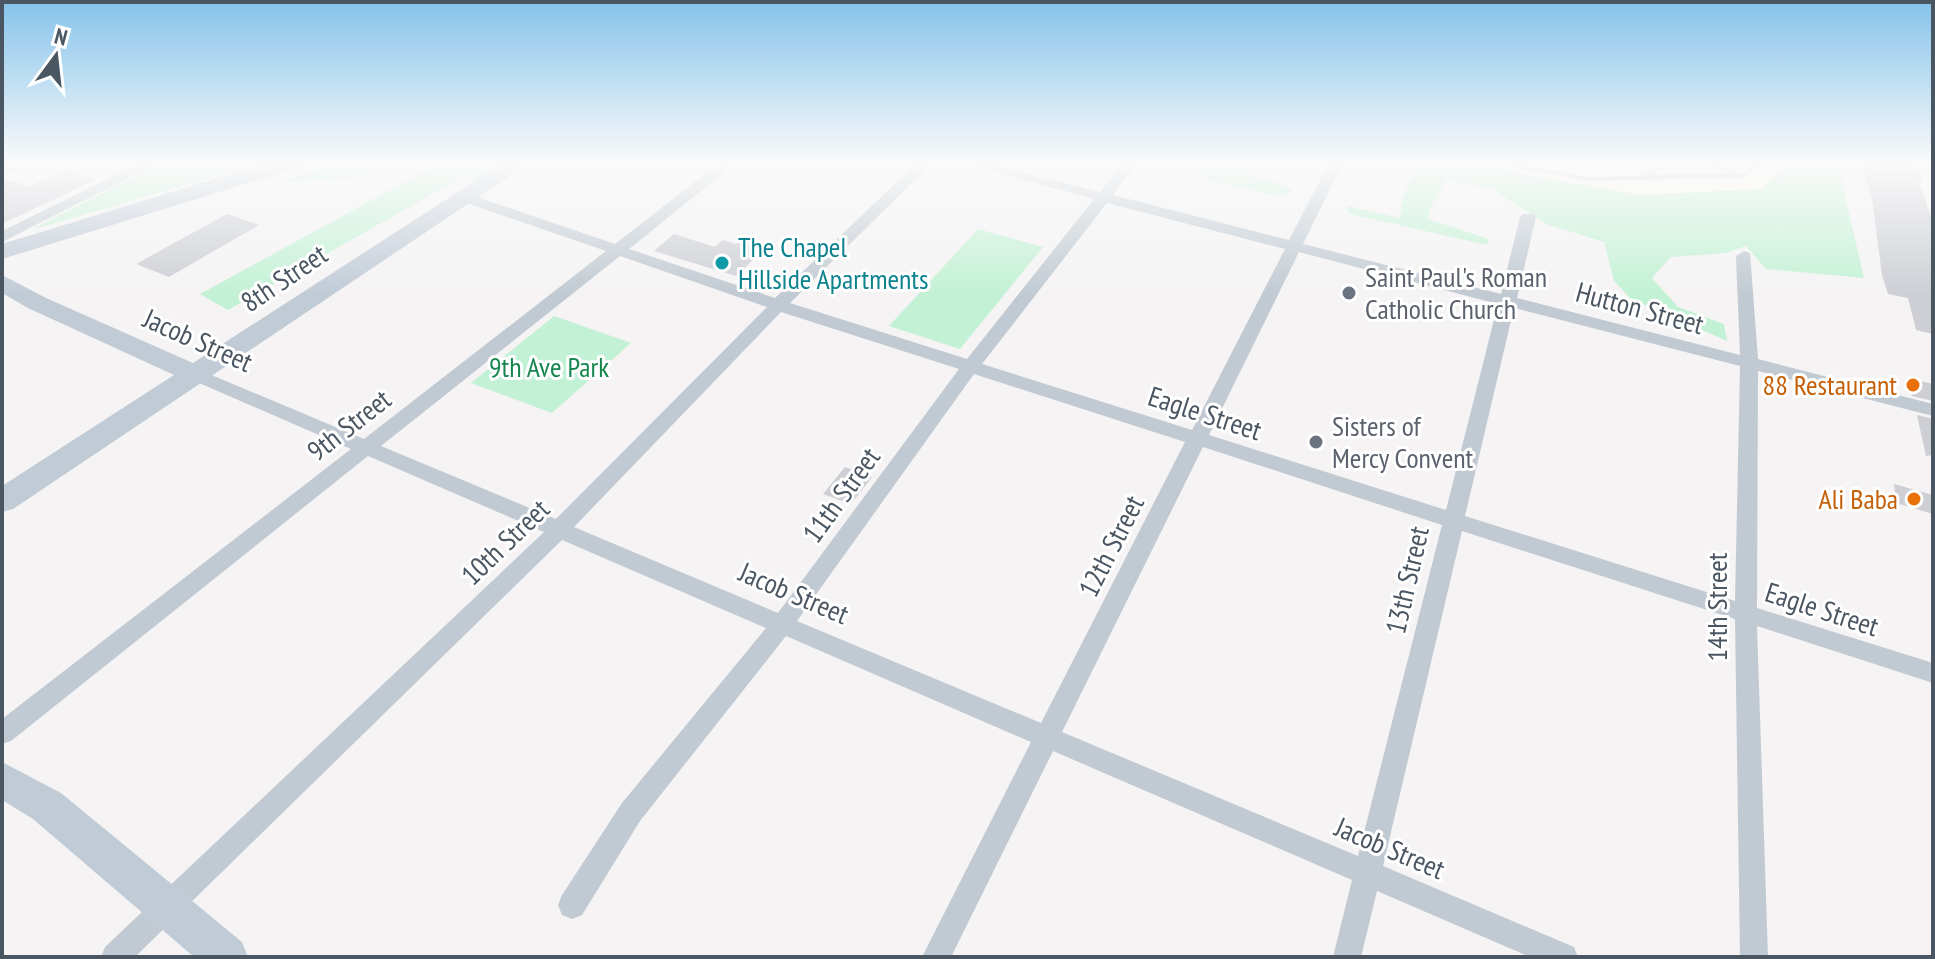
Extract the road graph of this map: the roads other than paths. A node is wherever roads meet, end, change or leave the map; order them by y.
1 (65, 206) edge
2 (151, 206) edge
3 (450, 206) edge
4 (489, 206) edge
5 (672, 206) edge
6 (881, 206) edge
7 (1098, 206) edge
8 (1135, 206) edge
9 (1314, 206) edge
10 (1528, 217) dead end
11 (2, 237) edge
12 (1294, 245) junction
13 (615, 249) junction
14 (2, 252) edge
15 (1744, 256) dead end
16 (2, 282) edge
17 (1507, 300) junction
18 (778, 305) junction
19 (1749, 363) junction
20 (970, 367) junction
21 (196, 375) junction
22 (1933, 410) edge
23 (1197, 440) junction
24 (365, 448) junction
25 (2, 501) edge
26 (1452, 521) junction
27 (561, 528) junction
28 (1746, 614) junction
29 (783, 623) junction
30 (1933, 673) edge
31 (2, 733) edge
32 (1048, 736) junction
33 (2, 779) edge
34 (1368, 873) junction
35 (572, 905) dead end
36 (166, 908) junction
37 (115, 957) edge
38 (227, 957) edge
39 (936, 957) edge
40 (1347, 957) edge
41 (1564, 957) edge
42 (1754, 957) edge

1 - 11 street
2 - 14 street
3 - 21 street, 8th Street
4 - 13 street, Eagle Street
5 - 13 street, 9th Street
6 - 18 street, 10th Street
7 - 20 street, 11th Street
8 - 12 street, Hutton Street
9 - 12 street, 12th Street
10 - 17 street, 13th Street
12 - 17 street, Hutton Street
12 - 23 street, 12th Street
13 - 18 street, Eagle Street
13 - 24 street, 9th Street
15 - 19 street, 14th Street
16 - 21 street, Jacob Street
17 - 19 street, Hutton Street
17 - 26 street, 13th Street
18 - 20 street, Eagle Street
18 - 27 street, 10th Street
19 - 22 street, Hutton Street
19 - 28 street, 14th Street
20 - 23 street, Eagle Street
20 - 29 street, 11th Street
21 - 24 street, Jacob Street
21 - 25 street, 8th Street
23 - 26 street, Eagle Street
23 - 32 street, 12th Street
24 - 27 street, Jacob Street
24 - 31 street, 9th Street
26 - 28 street, Eagle Street
26 - 34 street, 13th Street
27 - 29 street, Jacob Street
27 - 36 street, 10th Street
28 - 30 street, Eagle Street
28 - 42 street, 14th Street
29 - 32 street, Jacob Street
29 - 35 street, 11th Street
32 - 34 street, Jacob Street
32 - 39 street, 12th Street
33 - 36 street
34 - 40 street, 13th Street
34 - 41 street, Jacob Street
36 - 37 street, 10th Street
36 - 38 street

